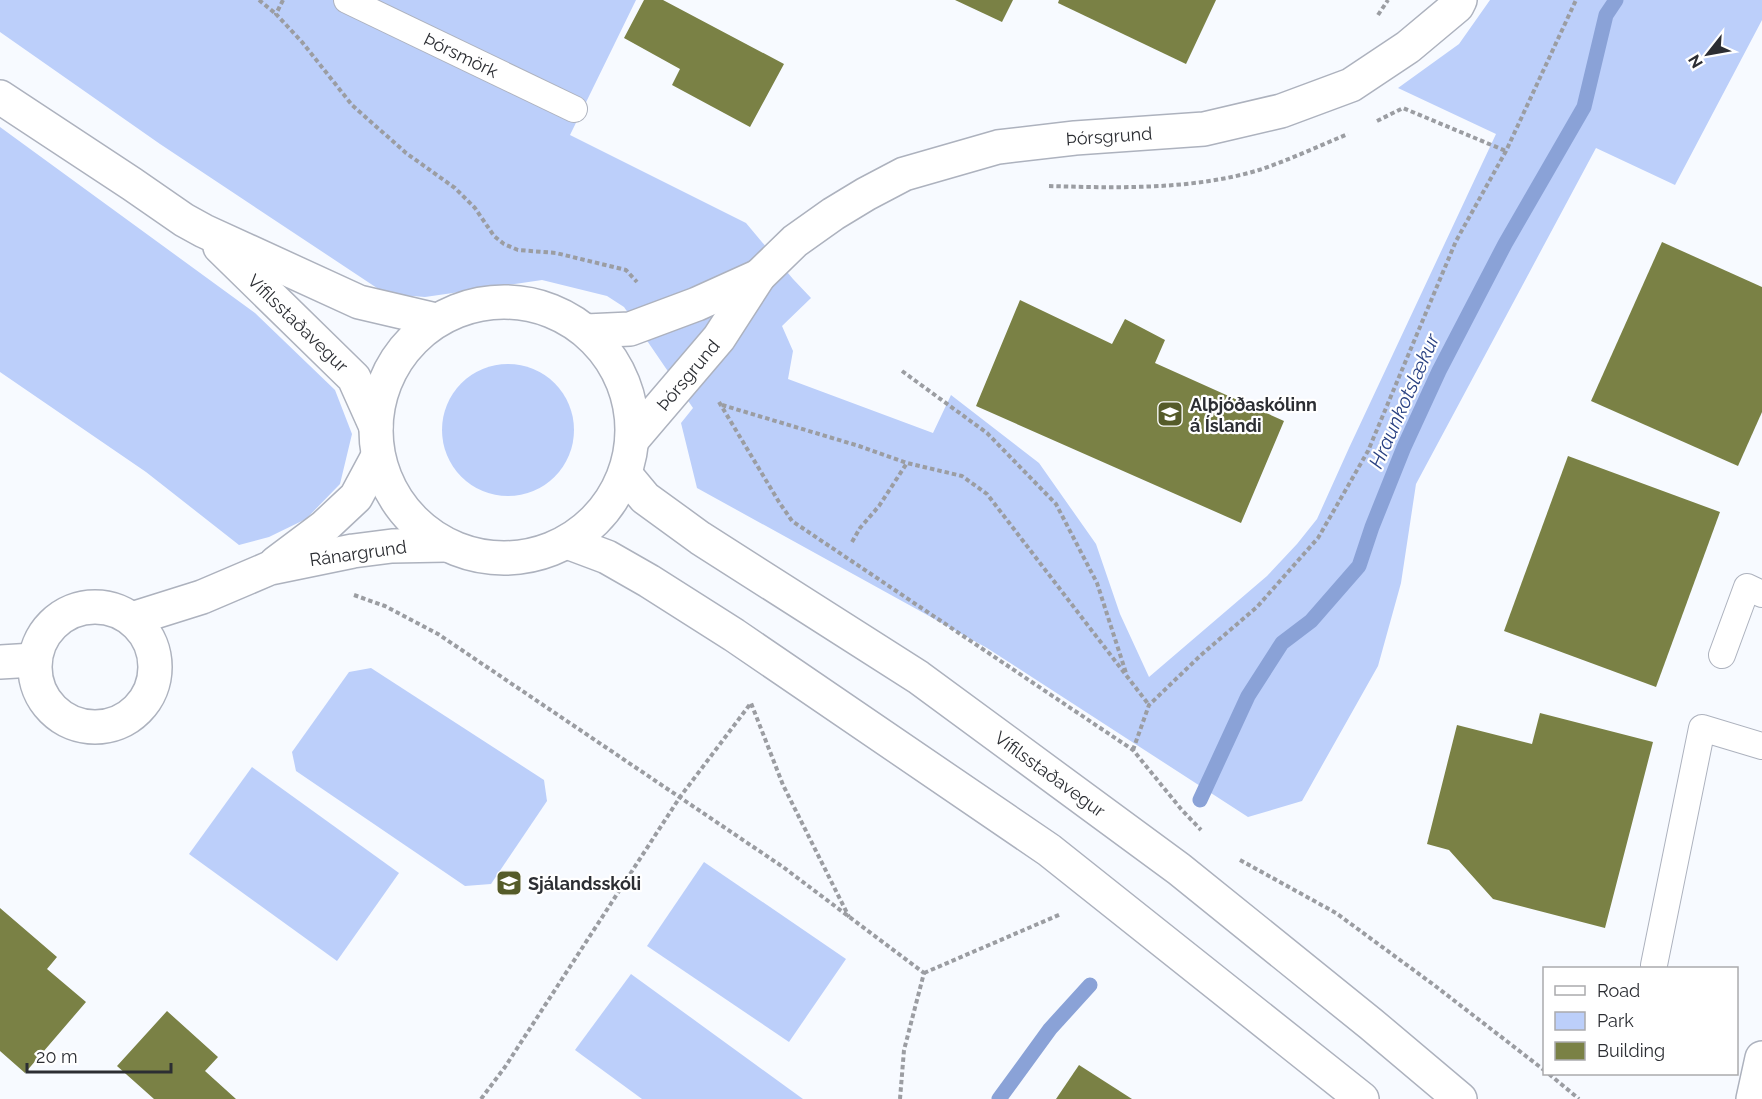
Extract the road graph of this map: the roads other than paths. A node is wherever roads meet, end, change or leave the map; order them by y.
1 (347, 0) edge
2 (1460, 0) edge
3 (0, 97) edge
4 (574, 109) dead end
5 (204, 231) junction
6 (759, 276) junction
7 (436, 320) junction
8 (586, 331) junction
9 (632, 440) junction
10 (377, 442) junction
11 (625, 474) junction
12 (567, 542) junction
13 (446, 544) junction
14 (270, 568) junction
15 (1762, 594) edge
16 (132, 619) junction
17 (1722, 655) dead end
18 (34, 660) junction
19 (0, 662) edge
20 (1762, 746) edge
21 (1654, 965) dead end
22 (1762, 1058) edge
23 (1362, 1099) edge
24 (1460, 1099) edge
25 (1753, 1099) edge

1 - 4 lane, Þórsmörk
2 - 6 street, Þórsgrund
3 - 5 street, Vífilsstaðavegur
5 - 7 street, Vífilsstaðavegur
5 - 10 street, Vífilsstaðavegur
6 - 8 street, Þórsgrund
6 - 9 street, Þórsgrund
7 - 8 street, Vífilsstaðavegur
7 - 10 street, Vífilsstaðavegur
8 - 9 street, Vífilsstaðavegur
9 - 11 street, Vífilsstaðavegur
10 - 13 street, Vífilsstaðavegur
10 - 14 street, Ránargrund
11 - 12 street, Vífilsstaðavegur
11 - 24 street, Vífilsstaðavegur
12 - 13 street, Vífilsstaðavegur
12 - 23 street
13 - 14 street, Ránargrund
14 - 16 street, Ránargrund
15 - 17 lane
16 - 18 street
16 - 18 street
18 - 19 street
20 - 21 lane
22 - 25 street

